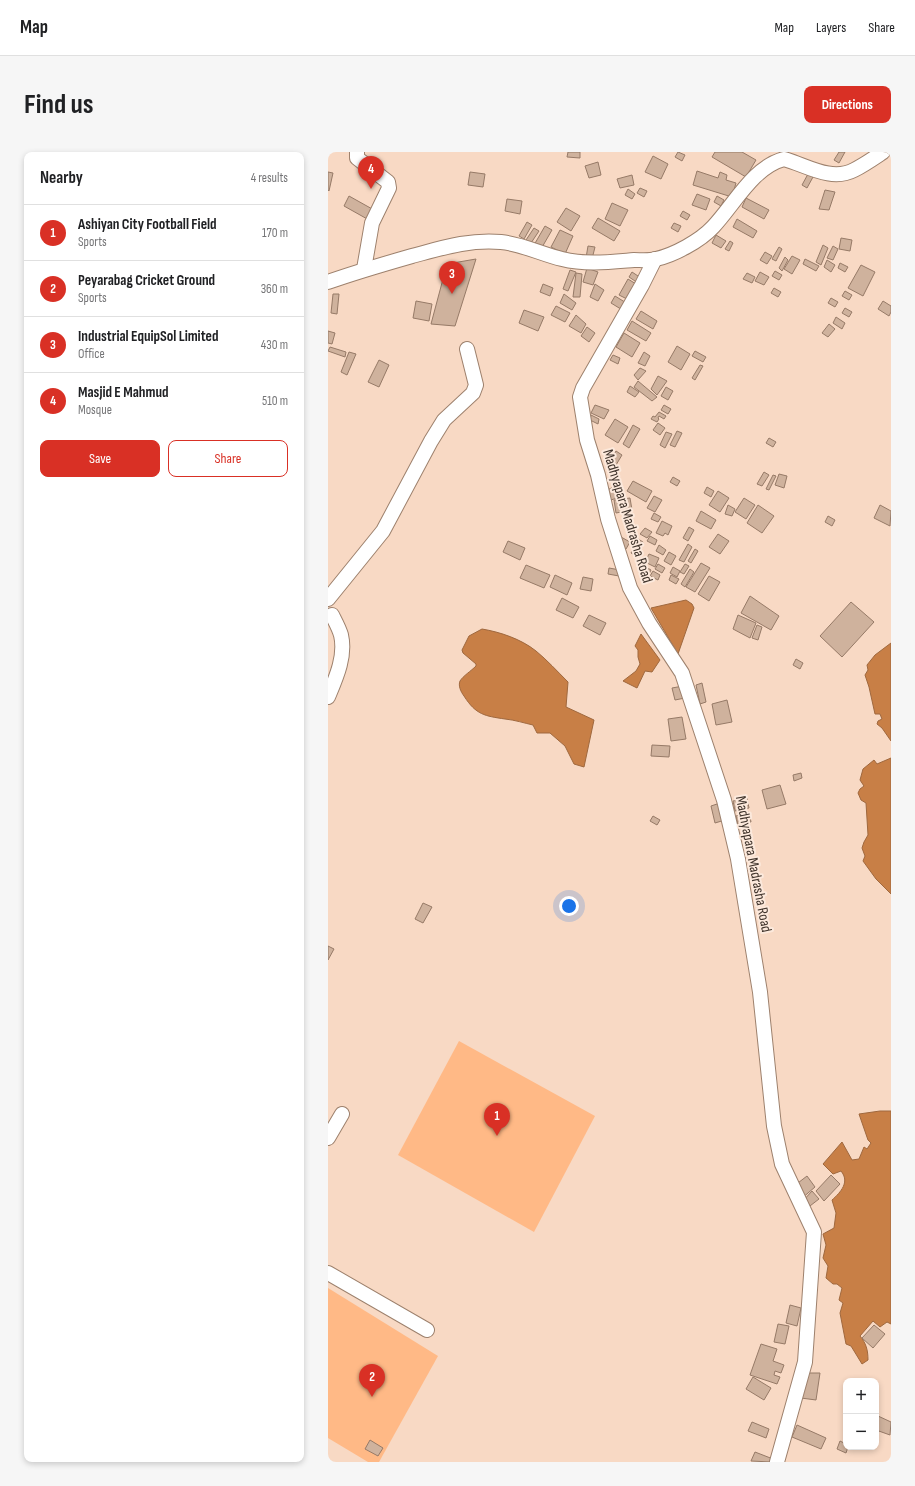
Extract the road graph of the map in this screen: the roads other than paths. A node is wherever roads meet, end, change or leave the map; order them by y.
1 (356, 152) edge
2 (883, 152) edge
3 (655, 259) junction
4 (364, 269) junction
5 (328, 282) edge
6 (467, 349) dead end
7 (328, 599) edge
8 (329, 612) edge
9 (328, 697) edge
10 (342, 1114) dead end
11 (328, 1138) edge
12 (328, 1273) edge
13 (427, 1330) dead end
14 (777, 1462) edge

1 - 4 street
2 - 3 street
3 - 4 street
3 - 14 street, Madhyapara Madrasha Road
4 - 5 street
6 - 7 street
8 - 9 street
10 - 11 street
12 - 13 street

